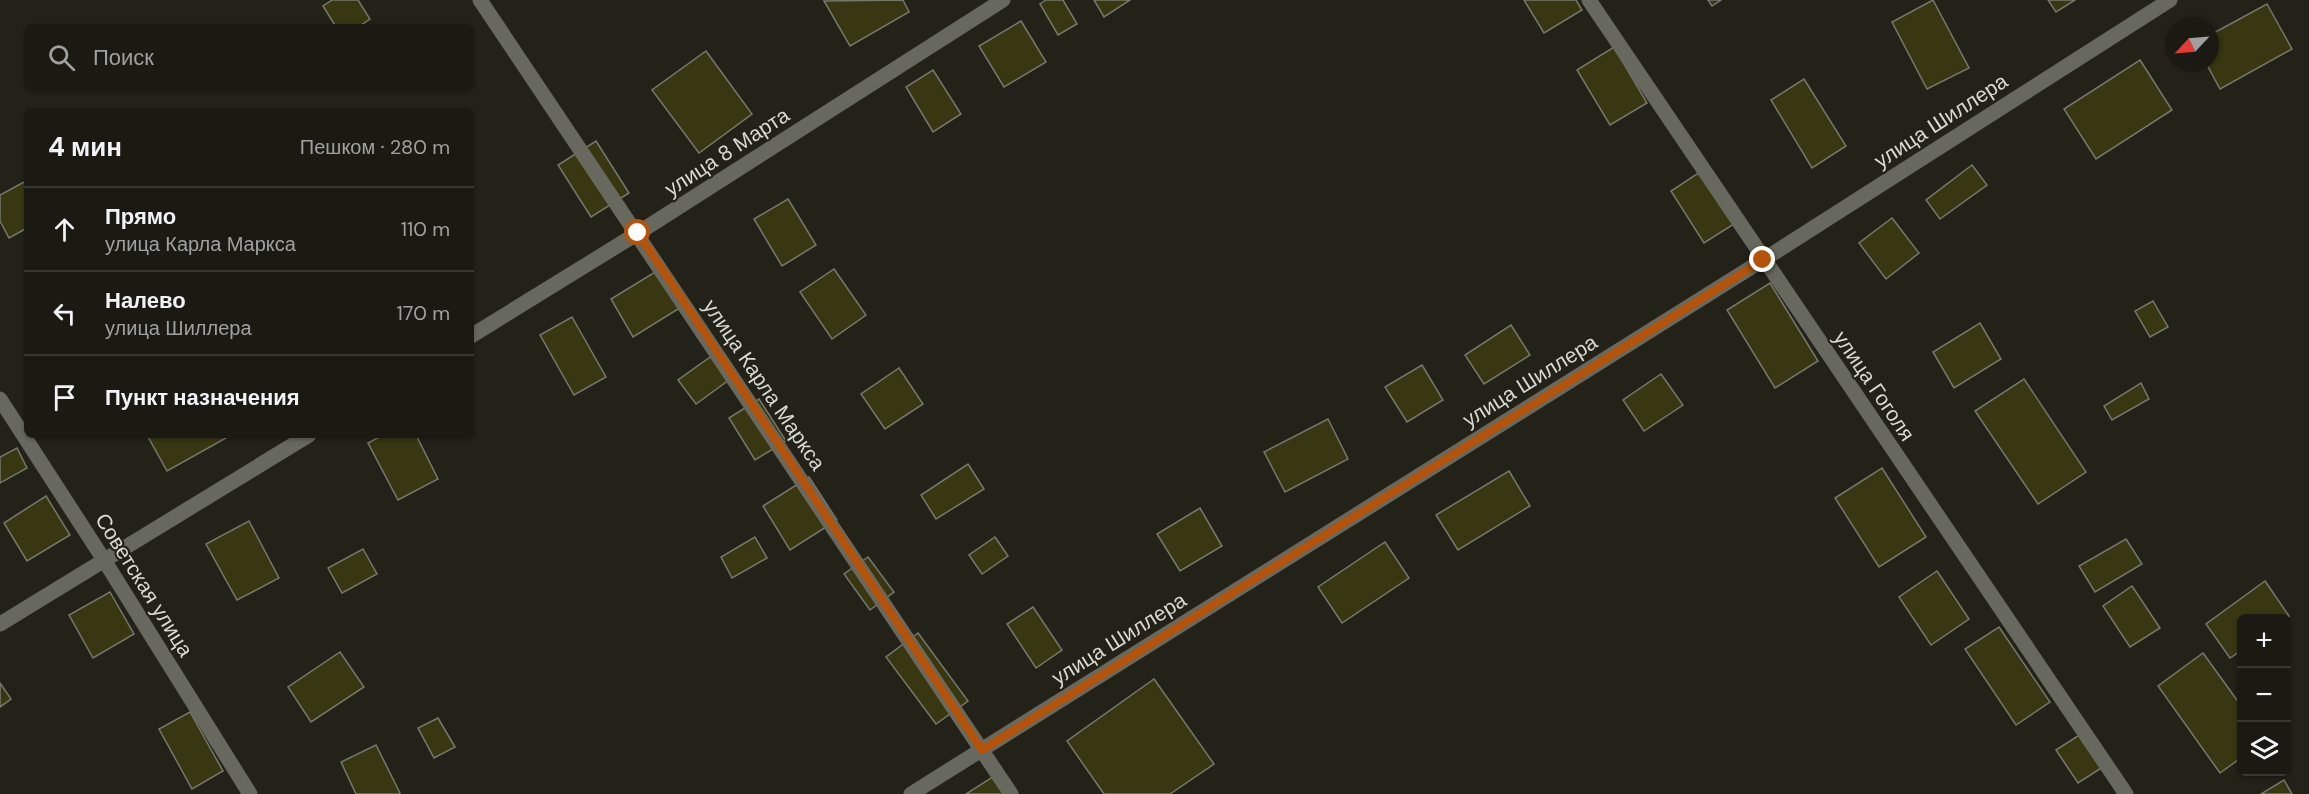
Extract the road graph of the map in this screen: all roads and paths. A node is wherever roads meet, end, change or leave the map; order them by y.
1 (480, 0) edge
2 (1003, 0) edge
3 (1589, 0) edge
4 (2170, 0) edge
5 (638, 233) junction
6 (1763, 260) junction
7 (474, 334) edge
8 (0, 399) edge
9 (24, 436) edge
10 (25, 438) edge
11 (304, 438) edge
12 (104, 560) junction
13 (0, 624) edge
14 (982, 750) junction
15 (250, 794) edge
16 (911, 794) edge
17 (1011, 794) edge
18 (2126, 794) edge

1 - 5 street, улица Карла Маркса
2 - 5 street, улица 8 Марта
3 - 6 street, улица Гоголя
4 - 6 street, улица Шиллера
5 - 7 street, улица 8 Марта
5 - 14 street, улица Карла Маркса
6 - 14 street, улица Шиллера
6 - 18 street, улица Гоголя
8 - 9 street, Советская улица
10 - 12 street, Советская улица
11 - 12 street
12 - 13 street
12 - 15 street, Советская улица
14 - 16 street, улица Шиллера
14 - 17 street, улица Карла Маркса

